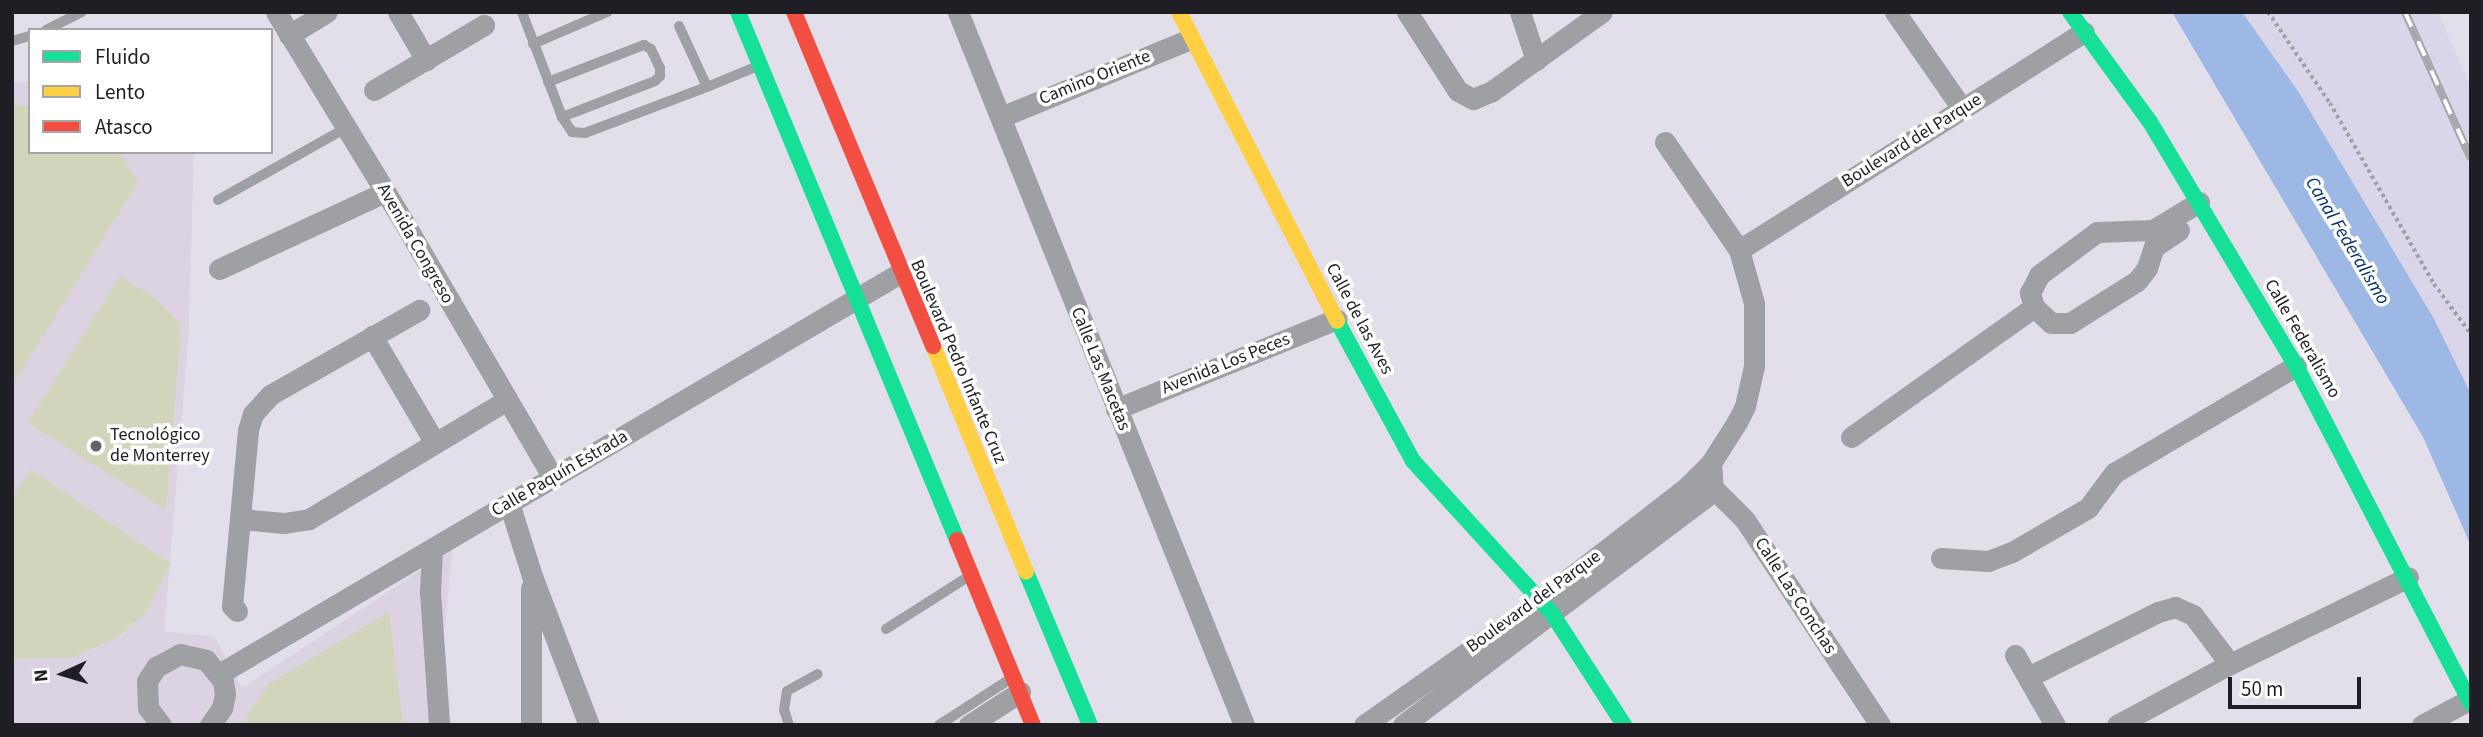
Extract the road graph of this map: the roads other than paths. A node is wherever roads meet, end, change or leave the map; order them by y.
1 (82, 12) edge
2 (275, 12) edge
3 (327, 12) edge
4 (398, 12) edge
5 (522, 12) edge
6 (607, 12) edge
7 (738, 12) edge
8 (794, 12) edge
9 (958, 12) edge
10 (1179, 12) edge
11 (1407, 12) edge
12 (1520, 12) edge
13 (1602, 12) edge
14 (1895, 12) edge
15 (2070, 12) edge
16 (484, 25) dead end
17 (679, 26) dead end
18 (50, 28) edge
19 (2084, 32) junction
20 (289, 35) junction
21 (1190, 38) junction
22 (533, 44) junction
23 (426, 60) junction
24 (1536, 60) junction
25 (760, 65) junction
26 (548, 82) junction
27 (707, 87) junction
28 (374, 90) dead end
29 (1963, 110) junction
30 (562, 117) junction
31 (1001, 117) junction
32 (346, 128) junction
33 (1665, 142) dead end
34 (385, 192) junction
35 (218, 200) dead end
36 (2202, 207) junction
37 (2131, 231) junction
38 (1739, 250) junction
39 (2147, 268) junction
40 (219, 269) dead end
41 (900, 273) junction
42 (858, 298) junction
43 (2034, 307) junction
44 (419, 310) dead end
45 (1336, 319) junction
46 (372, 336) junction
47 (2296, 366) junction
48 (507, 400) junction
49 (1116, 409) junction
50 (1851, 437) dead end
51 (435, 443) junction
52 (1708, 476) junction
53 (553, 478) junction
54 (509, 503) junction
55 (240, 519) junction
56 (432, 549) junction
57 (1941, 558) dead end
58 (972, 574) junction
59 (532, 576) junction
60 (2409, 577) junction
61 (1546, 606) junction
62 (237, 611) dead end
63 (887, 629) dead end
64 (2015, 655) dead end
65 (2230, 664) junction
66 (219, 674) junction
67 (818, 674) dead end
68 (2028, 677) junction
69 (1412, 689) junction
70 (2470, 701) edge
71 (1025, 705) edge
72 (1428, 717) edge
73 (160, 724) edge
74 (1879, 724) edge
75 (210, 725) edge
76 (439, 725) edge
77 (531, 725) edge
78 (589, 725) edge
79 (789, 725) edge
80 (939, 725) edge
81 (969, 725) edge
82 (1090, 725) edge
83 (1244, 725) edge
84 (1364, 725) edge
85 (1403, 725) edge
86 (1624, 725) edge
87 (2055, 725) edge
88 (2117, 725) edge
89 (2422, 725) edge

1 - 18 lane
2 - 20 street, Avenida Congreso
3 - 20 street
4 - 23 street
5 - 22 lane
6 - 22 lane
7 - 25 main road
8 - 41 main road, Boulevard Pedro Infante Cruz
9 - 31 street, Calle Las Macetas
10 - 21 main road, Calle de las Aves
11 - 24 street
12 - 24 street
13 - 24 street
14 - 29 street
15 - 19 main road, Calle Federalismo
16 - 23 street
17 - 27 lane
19 - 29 street, Boulevard del Parque
19 - 36 main road, Calle Federalismo
20 - 32 street, Avenida Congreso
21 - 31 street, Camino Oriente
21 - 45 main road, Calle de las Aves
22 - 26 lane
23 - 28 street
25 - 27 lane
25 - 42 main road
26 - 30 lane
26 - 30 lane
27 - 30 lane
29 - 38 street, Boulevard del Parque
31 - 49 street, Calle Las Macetas
32 - 34 street, Avenida Congreso
32 - 35 lane
33 - 38 street
34 - 40 street
34 - 48 street, Avenida Congreso
36 - 37 street
36 - 39 street
36 - 47 main road, Calle Federalismo
37 - 39 street
37 - 43 street
38 - 52 street
39 - 43 street
41 - 42 street, Calle Paquín Estrada
41 - 82 main road, Boulevard Pedro Infante Cruz
42 - 53 street, Calle Paquín Estrada
42 - 58 main road
43 - 50 street
44 - 46 street
45 - 49 street, Avenida Los Peces
45 - 61 main road, Calle de las Aves
46 - 51 street
46 - 55 street
47 - 57 street
47 - 60 main road, Calle Federalismo
48 - 51 street
48 - 53 street, Avenida Congreso
49 - 83 street, Calle Las Macetas
51 - 55 street
52 - 61 street, Boulevard del Parque
52 - 74 street, Calle Las Conchas
53 - 54 street, Calle Paquín Estrada
54 - 56 street, Calle Paquín Estrada
54 - 59 street
55 - 62 street
56 - 66 street, Calle Paquín Estrada
56 - 76 street
58 - 63 lane
58 - 71 main road
59 - 77 street
59 - 78 street
60 - 65 street
60 - 70 main road, Calle Federalismo
61 - 69 street, Boulevard del Parque
61 - 72 street, Boulevard del Parque
61 - 86 main road, Calle de las Aves
64 - 68 street
65 - 68 street
65 - 88 street
66 - 73 street
66 - 75 street
67 - 79 lane
68 - 87 street
69 - 72 street
69 - 84 street, Boulevard del Parque
70 - 89 street
71 - 80 lane
71 - 81 street
72 - 85 street, Boulevard del Parque

